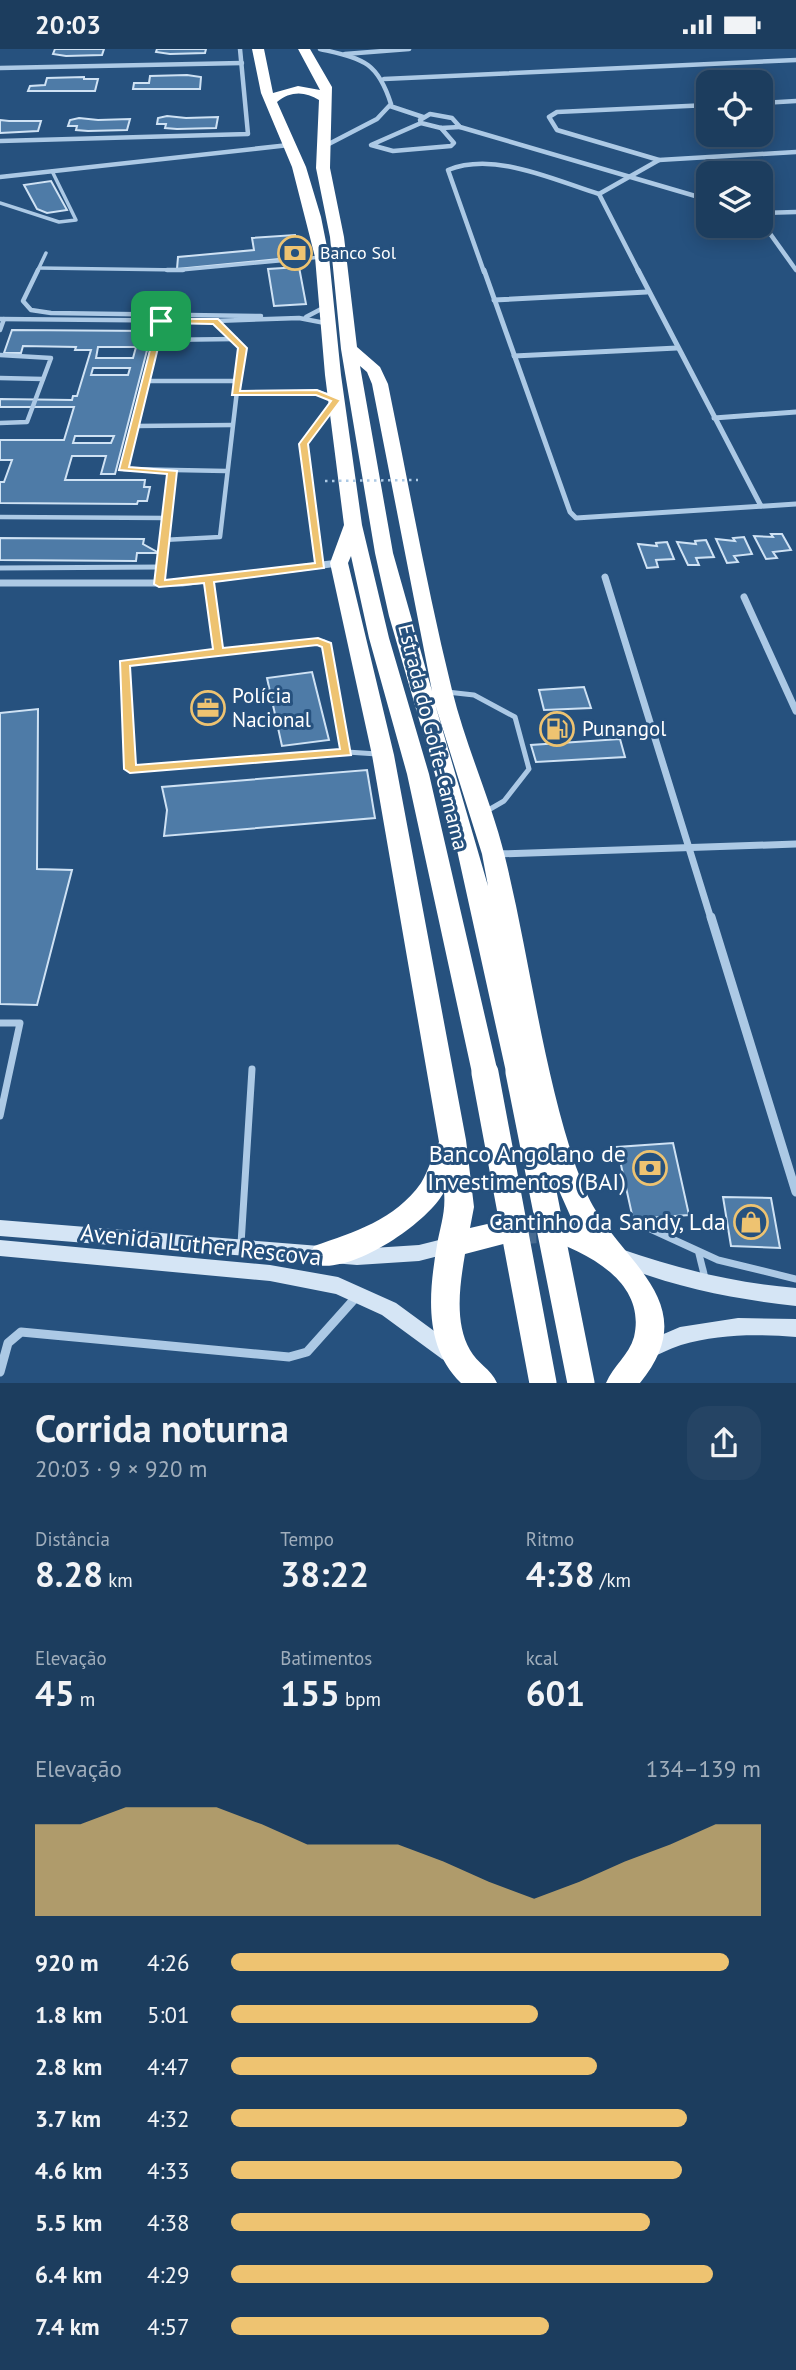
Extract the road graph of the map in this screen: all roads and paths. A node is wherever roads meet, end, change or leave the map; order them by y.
1 (240, 49) edge
2 (258, 49) edge
3 (304, 49) edge
4 (320, 49) edge
5 (409, 49) edge
6 (341, 55) junction
7 (796, 60) edge
8 (242, 63) junction
9 (0, 68) edge
10 (262, 73) junction
11 (308, 73) junction
12 (384, 79) junction
13 (326, 99) junction
14 (271, 101) junction
15 (796, 101) edge
16 (773, 102) edge
17 (390, 106) junction
18 (696, 106) edge
19 (422, 120) junction
20 (460, 127) junction
21 (441, 128) junction
22 (0, 141) edge
23 (289, 145) junction
24 (322, 145) junction
25 (796, 152) edge
26 (659, 160) junction
27 (52, 171) junction
28 (630, 176) junction
29 (0, 177) edge
30 (599, 194) junction
31 (696, 195) edge
32 (0, 203) edge
33 (796, 212) edge
34 (773, 213) edge
35 (773, 238) edge
36 (46, 253) dead end
37 (322, 257) junction
38 (39, 268) junction
39 (796, 270) edge
40 (647, 292) junction
41 (494, 300) junction
42 (327, 305) junction
43 (275, 318) junction
44 (299, 318) junction
45 (2, 319) edge
46 (161, 321) junction
47 (215, 321) junction
48 (0, 330) edge
49 (329, 330) junction
50 (236, 339) junction
51 (156, 340) junction
52 (677, 348) junction
53 (349, 349) junction
54 (0, 355) edge
55 (513, 356) junction
56 (333, 375) junction
57 (0, 379) edge
58 (43, 379) junction
59 (146, 381) junction
60 (237, 381) junction
61 (309, 392) junction
62 (236, 393) junction
63 (336, 400) junction
64 (796, 412) edge
65 (715, 418) junction
66 (0, 423) edge
67 (232, 425) junction
68 (136, 426) junction
69 (172, 471) junction
70 (226, 471) junction
71 (418, 480) dead end
72 (325, 481) dead end
73 (796, 503) edge
74 (761, 506) junction
75 (0, 517) edge
76 (166, 518) junction
77 (353, 525) junction
78 (163, 540) junction
79 (329, 564) junction
80 (161, 567) junction
81 (0, 568) edge
82 (605, 577) dead end
83 (208, 580) junction
84 (0, 583) edge
85 (159, 584) junction
86 (744, 597) dead end
87 (219, 652) junction
88 (442, 692) junction
89 (796, 711) edge
90 (347, 753) junction
91 (383, 755) junction
92 (482, 813) junction
93 (796, 844) edge
94 (691, 848) junction
95 (493, 854) junction
96 (0, 1023) edge
97 (251, 1069) dead end
98 (0, 1116) edge
99 (452, 1140) junction
100 (796, 1192) edge
101 (646, 1227) dead end
102 (0, 1228) edge
103 (554, 1229) tunnel mouth
104 (509, 1231) tunnel mouth
105 (452, 1245) junction
106 (0, 1248) edge
107 (240, 1249) junction
108 (699, 1254) junction
109 (324, 1255) junction
110 (614, 1255) junction
111 (796, 1279) edge
112 (707, 1285) junction
113 (359, 1294) junction
114 (796, 1297) edge
115 (796, 1328) edge
116 (644, 1351) junction
117 (0, 1372) edge
118 (465, 1372) edge
119 (482, 1383) edge
120 (543, 1383) edge
121 (581, 1383) edge
122 (621, 1383) edge
123 (638, 1383) edge

1 - 8 street
2 - 10 highway, Estrada do Golfe-Camama
3 - 11 highway
4 - 6 street
5 - 6 street
6 - 12 street
7 - 12 street
8 - 9 street
8 - 22 street
10 - 11 highway
10 - 14 highway, Estrada do Golfe-Camama
11 - 13 highway
12 - 17 street
13 - 14 highway
13 - 24 highway, Estrada do Golfe-Camama
14 - 23 highway, Estrada do Golfe-Camama
15 - 16 street
17 - 19 street
17 - 24 street
18 - 26 street
19 - 20 street
19 - 21 street
19 - 21 street
20 - 21 street
20 - 28 street
23 - 27 street
23 - 37 highway, Estrada do Golfe-Camama
24 - 53 highway, Estrada do Golfe-Camama
25 - 26 street
26 - 28 street
27 - 29 street
27 - 32 lane
28 - 30 street
28 - 31 street
30 - 40 street
30 - 41 street
33 - 34 street
35 - 39 street
36 - 38 lane
37 - 38 lane
37 - 42 highway, Estrada do Golfe-Camama
38 - 43 lane
40 - 41 street
40 - 52 street
41 - 55 street
42 - 44 lane
42 - 49 highway, Estrada do Golfe-Camama
43 - 44 lane
43 - 47 lane
44 - 49 lane
45 - 46 lane
45 - 48 lane
46 - 47 lane
46 - 51 lane
47 - 50 lane
49 - 56 highway, Estrada do Golfe-Camama
50 - 51 lane
50 - 60 lane
51 - 59 lane
52 - 55 street
52 - 65 street
53 - 88 highway
53 - 121 highway, Estrada do Golfe-Camama, bridge
54 - 58 lane
55 - 74 street
56 - 61 lane
56 - 63 highway, Estrada do Golfe-Camama
57 - 58 lane
58 - 66 lane
59 - 60 lane
59 - 68 lane
60 - 62 lane
61 - 62 lane
61 - 63 lane
62 - 67 lane
63 - 77 highway, Estrada do Golfe-Camama
63 - 79 lane
64 - 65 street
65 - 74 street
67 - 68 lane
67 - 70 lane
68 - 69 lane
69 - 70 lane
69 - 76 lane
70 - 78 lane
71 - 72 path, bridge
73 - 74 street
75 - 76 lane
76 - 78 lane
77 - 79 highway
77 - 120 highway, Estrada do Golfe-Camama, bridge
78 - 80 lane
79 - 83 street
79 - 91 highway
80 - 81 lane
80 - 85 lane
82 - 94 street
83 - 85 street
83 - 87 lane
84 - 85 street
86 - 89 street
87 - 90 lane
87 - 90 lane
88 - 92 highway
88 - 92 lane
90 - 91 lane
91 - 99 highway
92 - 95 highway
93 - 94 street
94 - 95 street
94 - 100 street
95 - 110 highway
96 - 98 lane
97 - 107 lane
99 - 105 highway
99 - 109 highway
101 - 108 lane
102 - 107 main road, Avenida Luther Rescova
103 - 110 highway
104 - 105 highway
105 - 109 main road, Avenida Luther Rescova
105 - 118 highway
106 - 113 main road, Avenida Luther Rescova
107 - 109 main road, Avenida Luther Rescova
108 - 111 lane
108 - 112 lane
110 - 112 main road
110 - 116 highway
112 - 114 main road
113 - 117 street
113 - 118 main road, Avenida Luther Rescova
115 - 116 main road
116 - 122 highway
116 - 123 highway
118 - 119 highway

